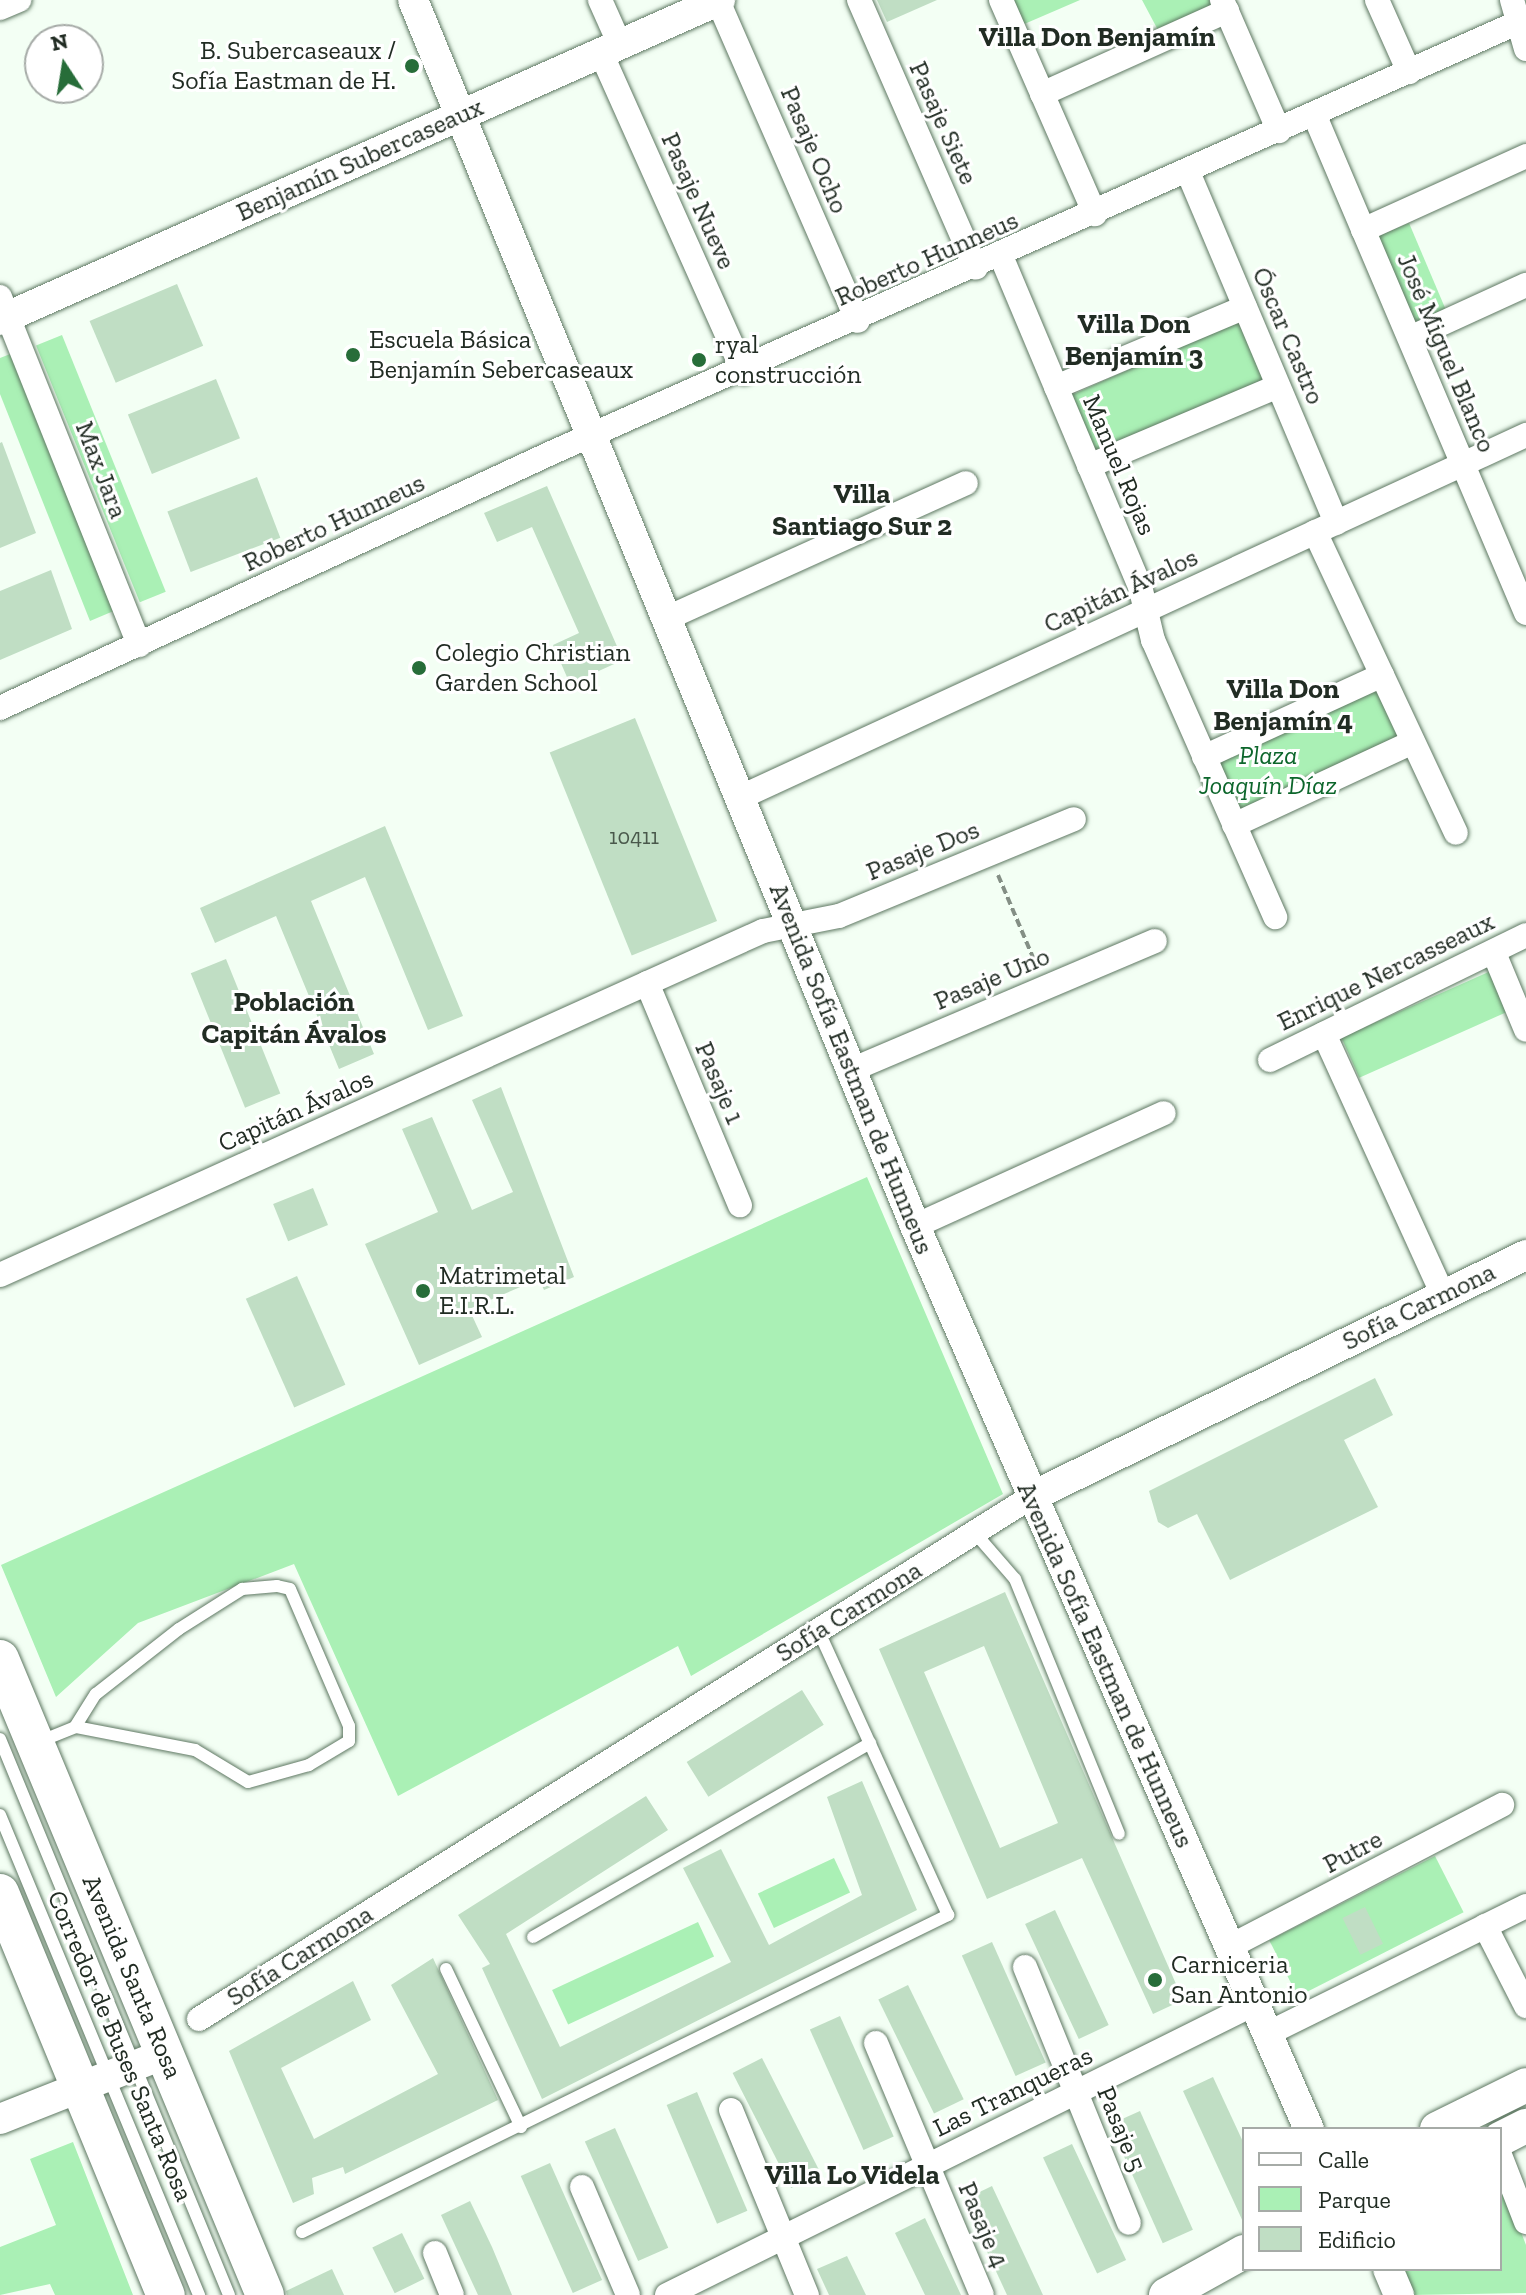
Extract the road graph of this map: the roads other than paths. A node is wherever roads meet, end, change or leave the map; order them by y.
1 (19, 0) edge
2 (413, 0) edge
3 (600, 0) edge
4 (719, 0) edge
5 (859, 0) edge
6 (1001, 0) edge
7 (1377, 0) edge
8 (1225, 5) edge
9 (0, 8) edge
10 (1519, 14) edge
11 (611, 49) junction
12 (1526, 49) edge
13 (1409, 72) junction
14 (1042, 94) junction
15 (1314, 114) junction
16 (460, 117) junction
17 (1279, 131) junction
18 (1526, 156) edge
19 (1188, 172) junction
20 (1095, 214) junction
21 (1363, 230) junction
22 (1001, 256) junction
23 (976, 268) junction
24 (1526, 285) edge
25 (1245, 307) junction
26 (3, 311) edge
27 (858, 321) junction
28 (1410, 338) junction
29 (744, 373) junction
30 (1278, 386) junction
31 (1056, 387) junction
32 (1526, 435) edge
33 (591, 437) junction
34 (1463, 464) junction
35 (1089, 466) junction
36 (966, 483) dead end
37 (1325, 527) junction
38 (1145, 611) junction
39 (1526, 613) edge
40 (665, 619) junction
41 (139, 645) junction
42 (1382, 675) junction
43 (0, 708) edge
44 (1413, 742) junction
45 (1204, 757) junction
46 (739, 798) junction
47 (1074, 819) dead end
48 (1234, 825) junction
49 (1456, 833) dead end
50 (1275, 917) dead end
51 (791, 925) junction
52 (1526, 935) edge
53 (1155, 941) dead end
54 (1494, 953) junction
55 (647, 983) junction
56 (1526, 1030) edge
57 (1324, 1034) junction
58 (1270, 1060) dead end
59 (851, 1070) junction
60 (1164, 1113) dead end
61 (740, 1205) dead end
62 (915, 1226) junction
63 (1526, 1255) edge
64 (0, 1275) edge
65 (1443, 1295) junction
66 (1031, 1497) junction
67 (975, 1533) junction
68 (819, 1632) junction
69 (0, 1659) edge
70 (75, 1727) junction
71 (18, 1741) edge
72 (870, 1743) junction
73 (1502, 1805) dead end
74 (0, 1815) edge
75 (1119, 1834) dead end
76 (0, 1893) edge
77 (1526, 1906) edge
78 (1485, 1926) junction
79 (533, 1937) dead end
80 (1229, 1947) junction
81 (1025, 1967) dead end
82 (446, 1969) dead end
83 (1254, 2004) junction
84 (1526, 2006) edge
85 (199, 2019) dead end
86 (1267, 2034) junction
87 (876, 2043) dead end
88 (123, 2071) junction
89 (1526, 2085) edge
90 (1076, 2093) junction
91 (731, 2110) dead end
92 (0, 2119) edge
93 (1526, 2126) edge
94 (521, 2127) junction
95 (1308, 2127) edge
96 (1441, 2127) edge
97 (1502, 2138) edge
98 (1502, 2160) edge
99 (927, 2166) junction
100 (582, 2187) dead end
101 (1526, 2222) edge
102 (1129, 2223) dead end
103 (302, 2232) dead end
104 (783, 2238) junction
105 (435, 2253) dead end
106 (1242, 2253) edge
107 (1389, 2271) edge
108 (166, 2295) edge
109 (199, 2295) edge
110 (229, 2295) edge
111 (265, 2295) edge
112 (452, 2295) edge
113 (628, 2295) edge
114 (667, 2295) edge
115 (807, 2295) edge
116 (982, 2295) edge
117 (1166, 2295) edge
118 (1399, 2295) edge

1 - 9 street
2 - 16 street, Avenida Sofía Eastman de Hunneus
3 - 11 street, Pasaje Nueve
4 - 11 street, Benjamín Subercaseaux
4 - 27 street, Pasaje Ocho
5 - 23 street, Pasaje Siete
6 - 14 street
7 - 13 street
8 - 14 street
8 - 17 street
10 - 12 street
10 - 13 street, Roberto Hunneus
11 - 16 street, Benjamín Subercaseaux
11 - 29 street, Pasaje Nueve
13 - 15 street, Roberto Hunneus
14 - 20 street
15 - 17 street, Roberto Hunneus
15 - 21 street, José Miguel Blanco
16 - 26 street, Benjamín Subercaseaux
16 - 33 street, Avenida Sofía Eastman de Hunneus
17 - 19 street, Roberto Hunneus
18 - 21 street
19 - 20 street, Roberto Hunneus
19 - 25 street, Óscar Castro
20 - 22 street, Roberto Hunneus
21 - 28 street, José Miguel Blanco
22 - 23 street, Roberto Hunneus
22 - 31 street, Manuel Rojas
23 - 27 street, Roberto Hunneus
24 - 28 street
25 - 30 street, Óscar Castro
25 - 31 street
26 - 41 street, Max Jara
27 - 29 street, Roberto Hunneus
28 - 34 street, José Miguel Blanco
29 - 33 street, Roberto Hunneus
30 - 35 street
30 - 37 street, Óscar Castro
31 - 35 street, Manuel Rojas
32 - 34 street, Capitán Ávalos
33 - 40 street, Avenida Sofía Eastman de Hunneus
33 - 41 street, Roberto Hunneus
34 - 37 street, Capitán Ávalos
34 - 39 street, José Miguel Blanco
35 - 38 street, Manuel Rojas
36 - 40 street
37 - 38 street, Capitán Ávalos
37 - 42 street, Óscar Castro
38 - 45 street, Manuel Rojas
38 - 46 street, Capitán Ávalos
40 - 46 street, Avenida Sofía Eastman de Hunneus
41 - 43 street, Roberto Hunneus
42 - 44 street, Óscar Castro
42 - 45 street
44 - 48 street
44 - 49 street, Óscar Castro
45 - 48 street, Manuel Rojas
46 - 51 street, Avenida Sofía Eastman de Hunneus
47 - 51 street, Pasaje Dos
48 - 50 street, Manuel Rojas
51 - 55 street, Capitán Ávalos
51 - 59 street, Avenida Sofía Eastman de Hunneus
52 - 54 street, Enrique Nercasseaux
53 - 59 street, Pasaje Uno
54 - 56 street
54 - 57 street, Enrique Nercasseaux
55 - 61 street, Pasaje 1
55 - 64 street, Capitán Ávalos
57 - 58 street, Enrique Nercasseaux
57 - 65 street
59 - 62 street, Avenida Sofía Eastman de Hunneus
60 - 62 street
62 - 66 street, Avenida Sofía Eastman de Hunneus
63 - 65 street, Sofía Carmona
65 - 66 street, Sofía Carmona
66 - 67 street, Sofía Carmona
66 - 80 street, Avenida Sofía Eastman de Hunneus
67 - 68 street, Sofía Carmona
67 - 75 lane
68 - 72 lane
68 - 85 street, Sofía Carmona
69 - 71 main road, Avenida Santa Rosa
70 - 70 lane
70 - 71 lane
71 - 88 main road, Avenida Santa Rosa
72 - 79 lane
72 - 94 lane
73 - 80 street, Putre
74 - 88 lane, Corredor de Buses Santa Rosa
76 - 88 main road, Avenida Santa Rosa
77 - 78 street
78 - 84 street
78 - 86 street
80 - 83 street, Avenida Sofía Eastman de Hunneus
81 - 90 street, Pasaje 5
82 - 94 lane
83 - 86 street, Avenida Sofía Eastman de Hunneus
83 - 90 street, Las Tranqueras
86 - 95 street, Avenida Sofía Eastman de Hunneus
87 - 99 street, Pasaje 4
88 - 92 street
88 - 108 main road, Avenida Santa Rosa
88 - 109 lane, Corredor de Buses Santa Rosa
88 - 110 lane, Corredor de Buses Santa Rosa
88 - 111 main road, Avenida Santa Rosa
89 - 96 main road
90 - 99 street, Las Tranqueras
90 - 102 street, Pasaje 5
91 - 104 street
93 - 97 main road
94 - 103 lane
98 - 101 street
99 - 104 street, Las Tranqueras
99 - 116 street, Pasaje 4
100 - 113 street
104 - 114 street, Las Tranqueras
104 - 115 street
105 - 112 street
106 - 117 main road
107 - 118 street

